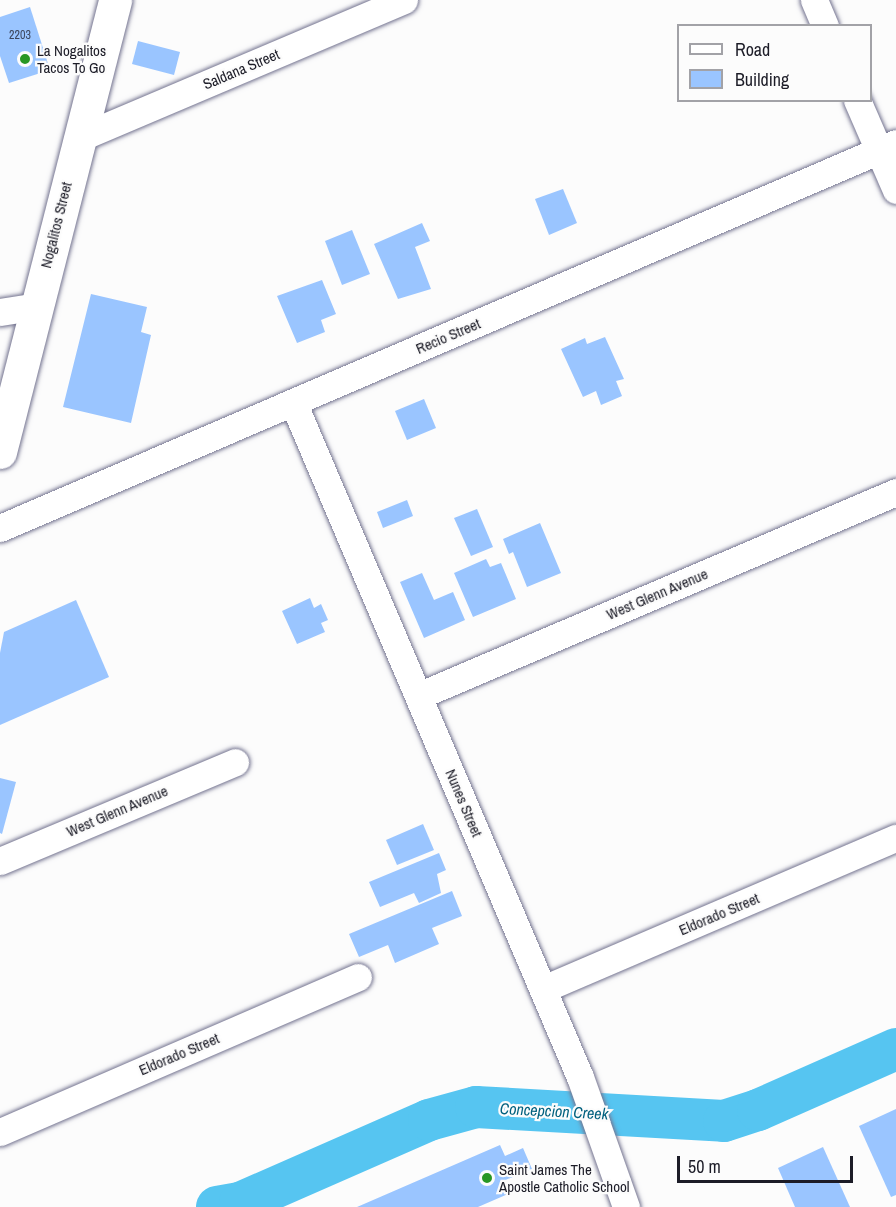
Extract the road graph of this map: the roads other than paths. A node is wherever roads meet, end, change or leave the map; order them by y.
1 (115, 0) edge
2 (404, 0) edge
3 (814, 0) edge
4 (824, 24) edge
5 (858, 102) edge
6 (79, 138) junction
7 (887, 147) edge
8 (896, 190) edge
9 (36, 306) junction
10 (0, 312) edge
11 (293, 402) junction
12 (0, 452) edge
13 (896, 492) edge
14 (0, 528) edge
15 (418, 696) junction
16 (235, 762) dead end
17 (896, 838) edge
18 (0, 861) edge
19 (358, 977) dead end
20 (543, 989) junction
21 (0, 1132) edge
22 (626, 1207) edge

1 - 6 main road, Nogalitos Street
2 - 6 street, Saldana Street
3 - 4 street
5 - 7 street
6 - 9 main road, Nogalitos Street
7 - 8 street
7 - 11 street, Recio Street
9 - 10 street
9 - 12 main road, Nogalitos Street
11 - 14 street, Recio Street
11 - 15 street, Nunes Street
13 - 15 street, West Glenn Avenue
15 - 20 street, Nunes Street
16 - 18 street, West Glenn Avenue
17 - 20 street, Eldorado Street
19 - 21 street, Eldorado Street
20 - 22 street, Nunes Street

